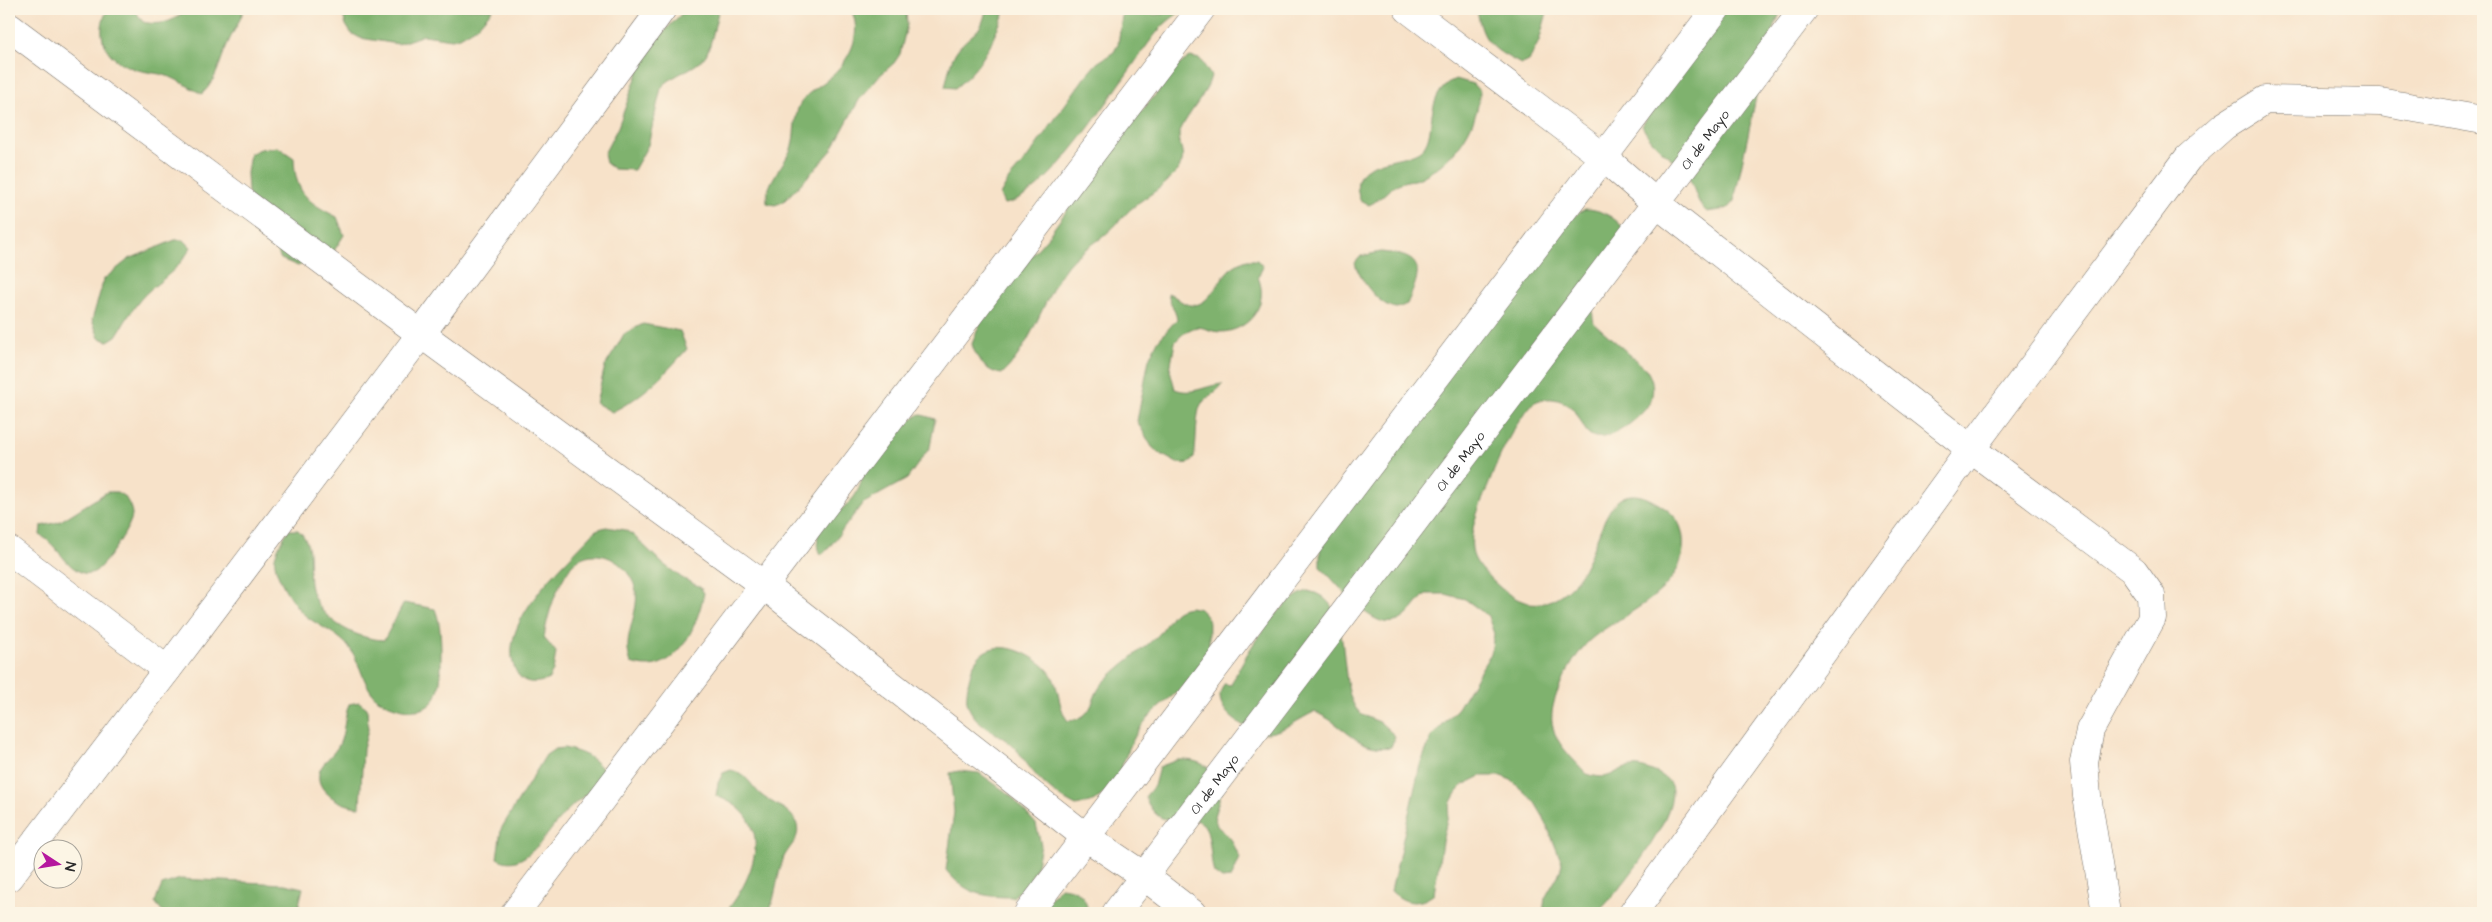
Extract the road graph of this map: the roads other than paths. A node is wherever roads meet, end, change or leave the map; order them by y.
1 (662, 9) edge
2 (1201, 9) edge
3 (1408, 9) edge
4 (1716, 9) edge
5 (1804, 9) edge
6 (9, 27) edge
7 (2483, 120) edge
8 (1602, 156) junction
9 (1657, 204) junction
10 (422, 334) junction
11 (1971, 449) junction
12 (9, 550) edge
13 (765, 586) junction
14 (167, 670) junction
15 (1086, 837) junction
16 (1144, 876) junction
17 (9, 877) edge
18 (515, 913) edge
19 (1028, 913) edge
20 (1116, 913) edge
21 (1192, 913) edge
22 (1633, 913) edge
23 (2106, 913) edge

1 - 10 street
2 - 13 street
3 - 8 street
4 - 8 street
5 - 9 street, 01 de Mayo
6 - 10 street
7 - 11 street
8 - 9 street
8 - 15 street
9 - 11 street
9 - 16 street, 01 de Mayo
10 - 13 street
10 - 14 street
11 - 22 street
11 - 23 street
12 - 14 street
13 - 15 street
13 - 18 street
14 - 17 street
15 - 16 street
15 - 19 street
16 - 20 street, 01 de Mayo
16 - 21 street

